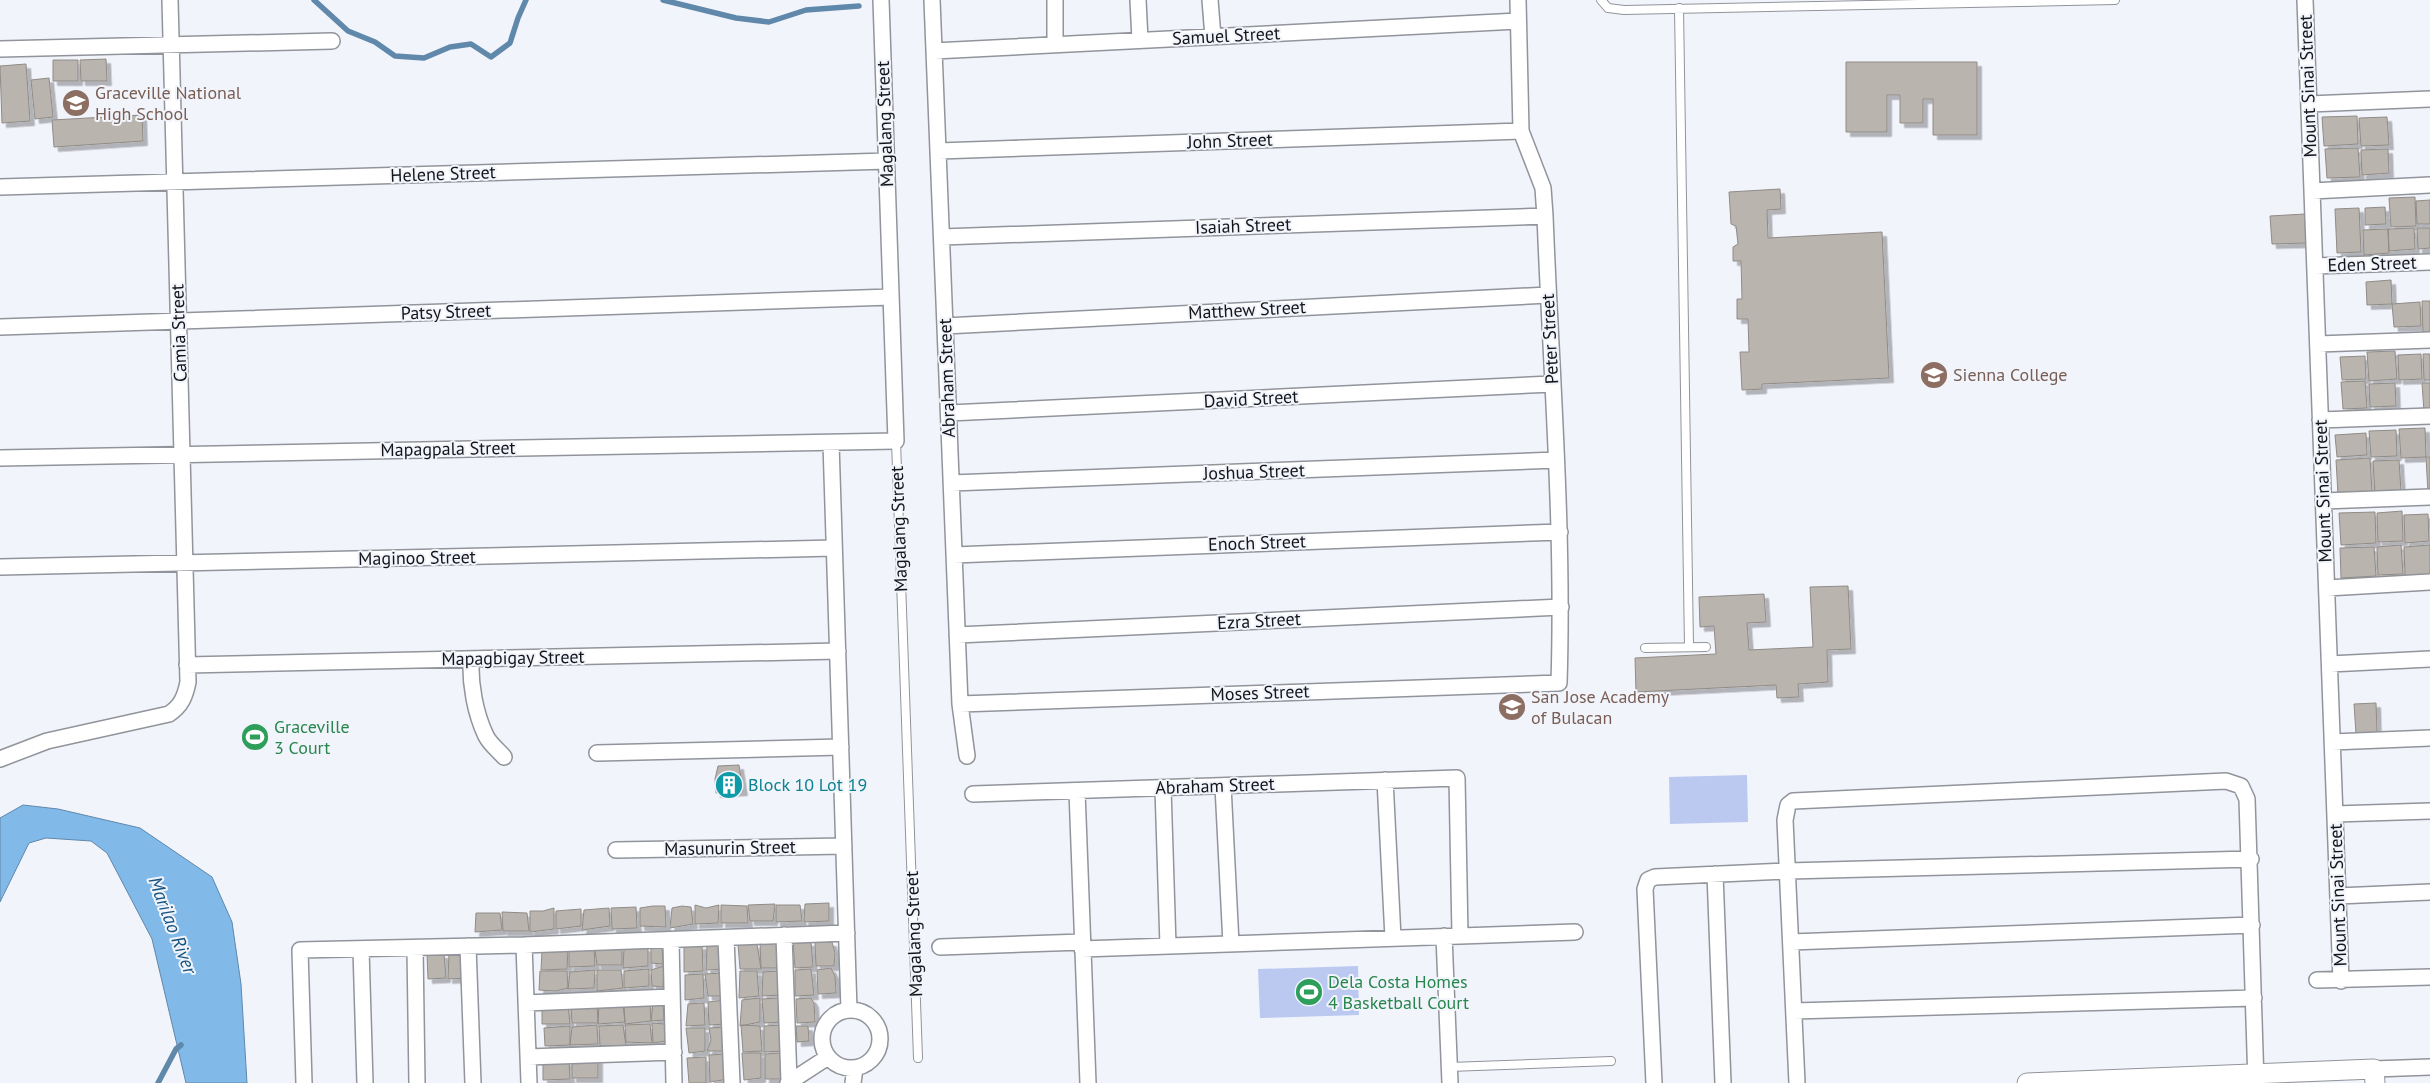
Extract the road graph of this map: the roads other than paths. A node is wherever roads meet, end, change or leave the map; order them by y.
1 (170, 0) edge
2 (881, 0) edge
3 (932, 0) edge
4 (1055, 0) edge
5 (1138, 0) edge
6 (1210, 0) edge
7 (1518, 0) edge
8 (1601, 0) edge
9 (2114, 0) edge
10 (2305, 0) edge
11 (1679, 8) junction
12 (1518, 21) junction
13 (1213, 37) junction
14 (1140, 40) junction
15 (332, 41) dead end
16 (171, 44) junction
17 (1055, 45) junction
18 (0, 49) edge
19 (934, 51) junction
20 (2430, 99) edge
21 (2309, 104) junction
22 (1521, 131) junction
23 (938, 152) junction
24 (886, 161) junction
25 (175, 182) junction
26 (2430, 185) edge
27 (0, 187) edge
28 (2312, 191) junction
29 (1545, 216) junction
30 (942, 237) junction
31 (2430, 262) edge
32 (2315, 266) junction
33 (1548, 295) junction
34 (891, 297) junction
35 (178, 321) junction
36 (945, 326) junction
37 (0, 327) edge
38 (2430, 340) edge
39 (2318, 344) junction
40 (1552, 384) junction
41 (949, 413) junction
42 (2430, 416) edge
43 (2320, 420) junction
44 (896, 441) junction
45 (831, 442) junction
46 (182, 454) junction
47 (0, 458) edge
48 (1556, 460) junction
49 (951, 483) junction
50 (2430, 497) edge
51 (2323, 501) junction
52 (1560, 532) junction
53 (834, 548) junction
54 (954, 555) junction
55 (185, 563) junction
56 (0, 567) edge
57 (2430, 582) edge
58 (2327, 588) junction
59 (1562, 607) junction
60 (957, 635) junction
61 (1689, 647) junction
62 (1706, 647) dead end
63 (1645, 648) dead end
64 (838, 651) junction
65 (471, 659) junction
66 (2430, 659) edge
67 (2330, 664) junction
68 (187, 665) junction
69 (1559, 683) joint
70 (960, 704) junction
71 (2430, 738) edge
72 (2332, 742) junction
73 (841, 747) junction
74 (598, 753) dead end
75 (967, 756) dead end
76 (504, 757) dead end
77 (0, 759) edge
78 (1385, 780) junction
79 (1223, 786) junction
80 (1163, 788) junction
81 (1077, 791) junction
82 (973, 794) dead end
83 (2430, 811) edge
84 (2335, 814) junction
85 (844, 846) junction
86 (616, 850) dead end
87 (2251, 859) junction
88 (1788, 871) junction
89 (1715, 874) junction
90 (2430, 892) edge
91 (2338, 896) junction
92 (2252, 925) junction
93 (1575, 932) dead end
94 (847, 933) junction
95 (784, 936) junction
96 (1444, 936) junction
97 (1460, 936) junction
98 (726, 938) junction
99 (1393, 938) junction
100 (670, 940) junction
101 (1791, 942) junction
102 (1231, 944) junction
103 (524, 945) junction
104 (1082, 945) junction
105 (468, 946) junction
106 (1168, 946) junction
107 (940, 947) dead end
108 (415, 948) junction
109 (361, 949) junction
110 (2430, 977) edge
111 (2317, 980) dead end
112 (2341, 981) junction
113 (672, 997) junction
114 (2254, 998) junction
115 (526, 1003) junction
116 (849, 1010) junction
117 (1794, 1012) junction
118 (674, 1052) junction
119 (528, 1057) junction
120 (828, 1057) junction
121 (918, 1058) dead end
122 (1611, 1061) dead end
123 (1449, 1067) junction
124 (2430, 1067) edge
125 (855, 1068) junction
126 (2375, 1076) edge
127 (2256, 1079) edge
128 (304, 1083) edge
129 (365, 1083) edge
130 (417, 1083) edge
131 (473, 1083) edge
132 (529, 1083) edge
133 (674, 1083) edge
134 (732, 1083) edge
135 (788, 1083) edge
136 (852, 1083) edge
137 (1088, 1083) edge
138 (1450, 1083) edge
139 (1654, 1083) edge
140 (1723, 1083) edge
141 (1797, 1083) edge
142 (2027, 1083) edge

1 - 16 street, Camia Street
2 - 24 street, Magalang Street
3 - 19 street, Abraham Street
4 - 17 street
5 - 14 street
6 - 13 street
7 - 12 street, Peter Street
8 - 11 lane
9 - 11 lane
10 - 21 street, Mount Sinai Street
11 - 61 lane
12 - 13 street, Samuel Street
12 - 22 street, Peter Street
13 - 14 street, Samuel Street
14 - 17 street, Samuel Street
15 - 16 street
16 - 18 street
16 - 25 street, Camia Street
17 - 19 street, Samuel Street
19 - 23 street, Abraham Street
20 - 21 street
21 - 28 street, Mount Sinai Street
22 - 23 street, John Street
22 - 29 street, Peter Street
23 - 30 street, Abraham Street
24 - 25 street, Helene Street
24 - 34 street, Magalang Street
25 - 27 street, Helene Street
25 - 35 street, Camia Street
26 - 28 street
28 - 32 street, Mount Sinai Street
29 - 30 street, Isaiah Street
29 - 33 street, Peter Street
30 - 36 street, Abraham Street
31 - 32 street, Eden Street
32 - 39 street, Mount Sinai Street
33 - 36 street, Matthew Street
33 - 40 street, Peter Street
34 - 35 street, Patsy Street
34 - 44 street, Magalang Street
35 - 37 street, Patsy Street
35 - 46 street, Camia Street
36 - 41 street, Abraham Street
38 - 39 street
39 - 43 street, Mount Sinai Street
40 - 41 street, David Street
40 - 48 street, Peter Street
41 - 49 street, Abraham Street
42 - 43 street
43 - 51 street, Mount Sinai Street
44 - 45 street, Mapagpala Street
44 - 121 lane, Magalang Street
45 - 46 street, Mapagpala Street
45 - 53 street
46 - 47 street, Mapagpala Street
46 - 55 street, Camia Street
48 - 49 street, Joshua Street
48 - 52 street, Peter Street
49 - 54 street, Abraham Street
50 - 51 street
51 - 58 street, Mount Sinai Street
52 - 54 street, Enoch Street
52 - 59 street, Peter Street
53 - 55 street, Maginoo Street
53 - 64 street
54 - 60 street, Abraham Street
55 - 56 street, Maginoo Street
55 - 68 street, Camia Street
57 - 58 street
58 - 67 street, Mount Sinai Street
59 - 60 street, Ezra Street
59 - 69 street, Peter Street
60 - 70 street, Abraham Street
61 - 62 lane
61 - 63 lane
64 - 65 street, Mapagbigay Street
64 - 73 street
65 - 68 street, Mapagbigay Street
65 - 76 street
66 - 67 street
67 - 72 street, Mount Sinai Street
68 - 77 street, Camia Street
69 - 70 street, Moses Street
70 - 75 street, Abraham Street
71 - 72 street
72 - 84 street, Mount Sinai Street
73 - 74 street
73 - 85 street
78 - 79 street, Abraham Street
78 - 97 street, Abraham Street
78 - 99 street
79 - 80 street, Abraham Street
79 - 102 street
80 - 81 street, Abraham Street
80 - 106 street
81 - 82 street, Abraham Street
81 - 104 street
83 - 84 street
84 - 91 street, Mount Sinai Street
85 - 86 street, Masunurin Street
85 - 94 street
87 - 88 street
87 - 88 street
87 - 92 street
88 - 89 street
88 - 101 street
89 - 139 street
89 - 140 street
90 - 91 street
91 - 112 street, Mount Sinai Street
92 - 101 street
92 - 114 street
93 - 97 street
94 - 95 street
94 - 116 street
95 - 98 street
95 - 135 street
96 - 97 street
96 - 99 street
96 - 123 street
98 - 100 street
98 - 134 street
99 - 102 street
100 - 103 street
100 - 113 street
101 - 117 street
102 - 106 street
103 - 105 street
103 - 115 street
104 - 106 street
104 - 107 street
104 - 137 street
105 - 108 street
105 - 131 street
108 - 109 street
108 - 130 street
109 - 128 street
109 - 129 street
110 - 112 street
111 - 112 street
113 - 115 street
113 - 118 street
114 - 117 street
114 - 127 street
115 - 119 street
116 - 120 street
116 - 125 street
117 - 141 street
118 - 119 street
118 - 133 street
119 - 132 street
120 - 125 street
120 - 135 street
122 - 123 lane
123 - 138 street
124 - 126 street
125 - 136 street
126 - 127 street
127 - 142 street

